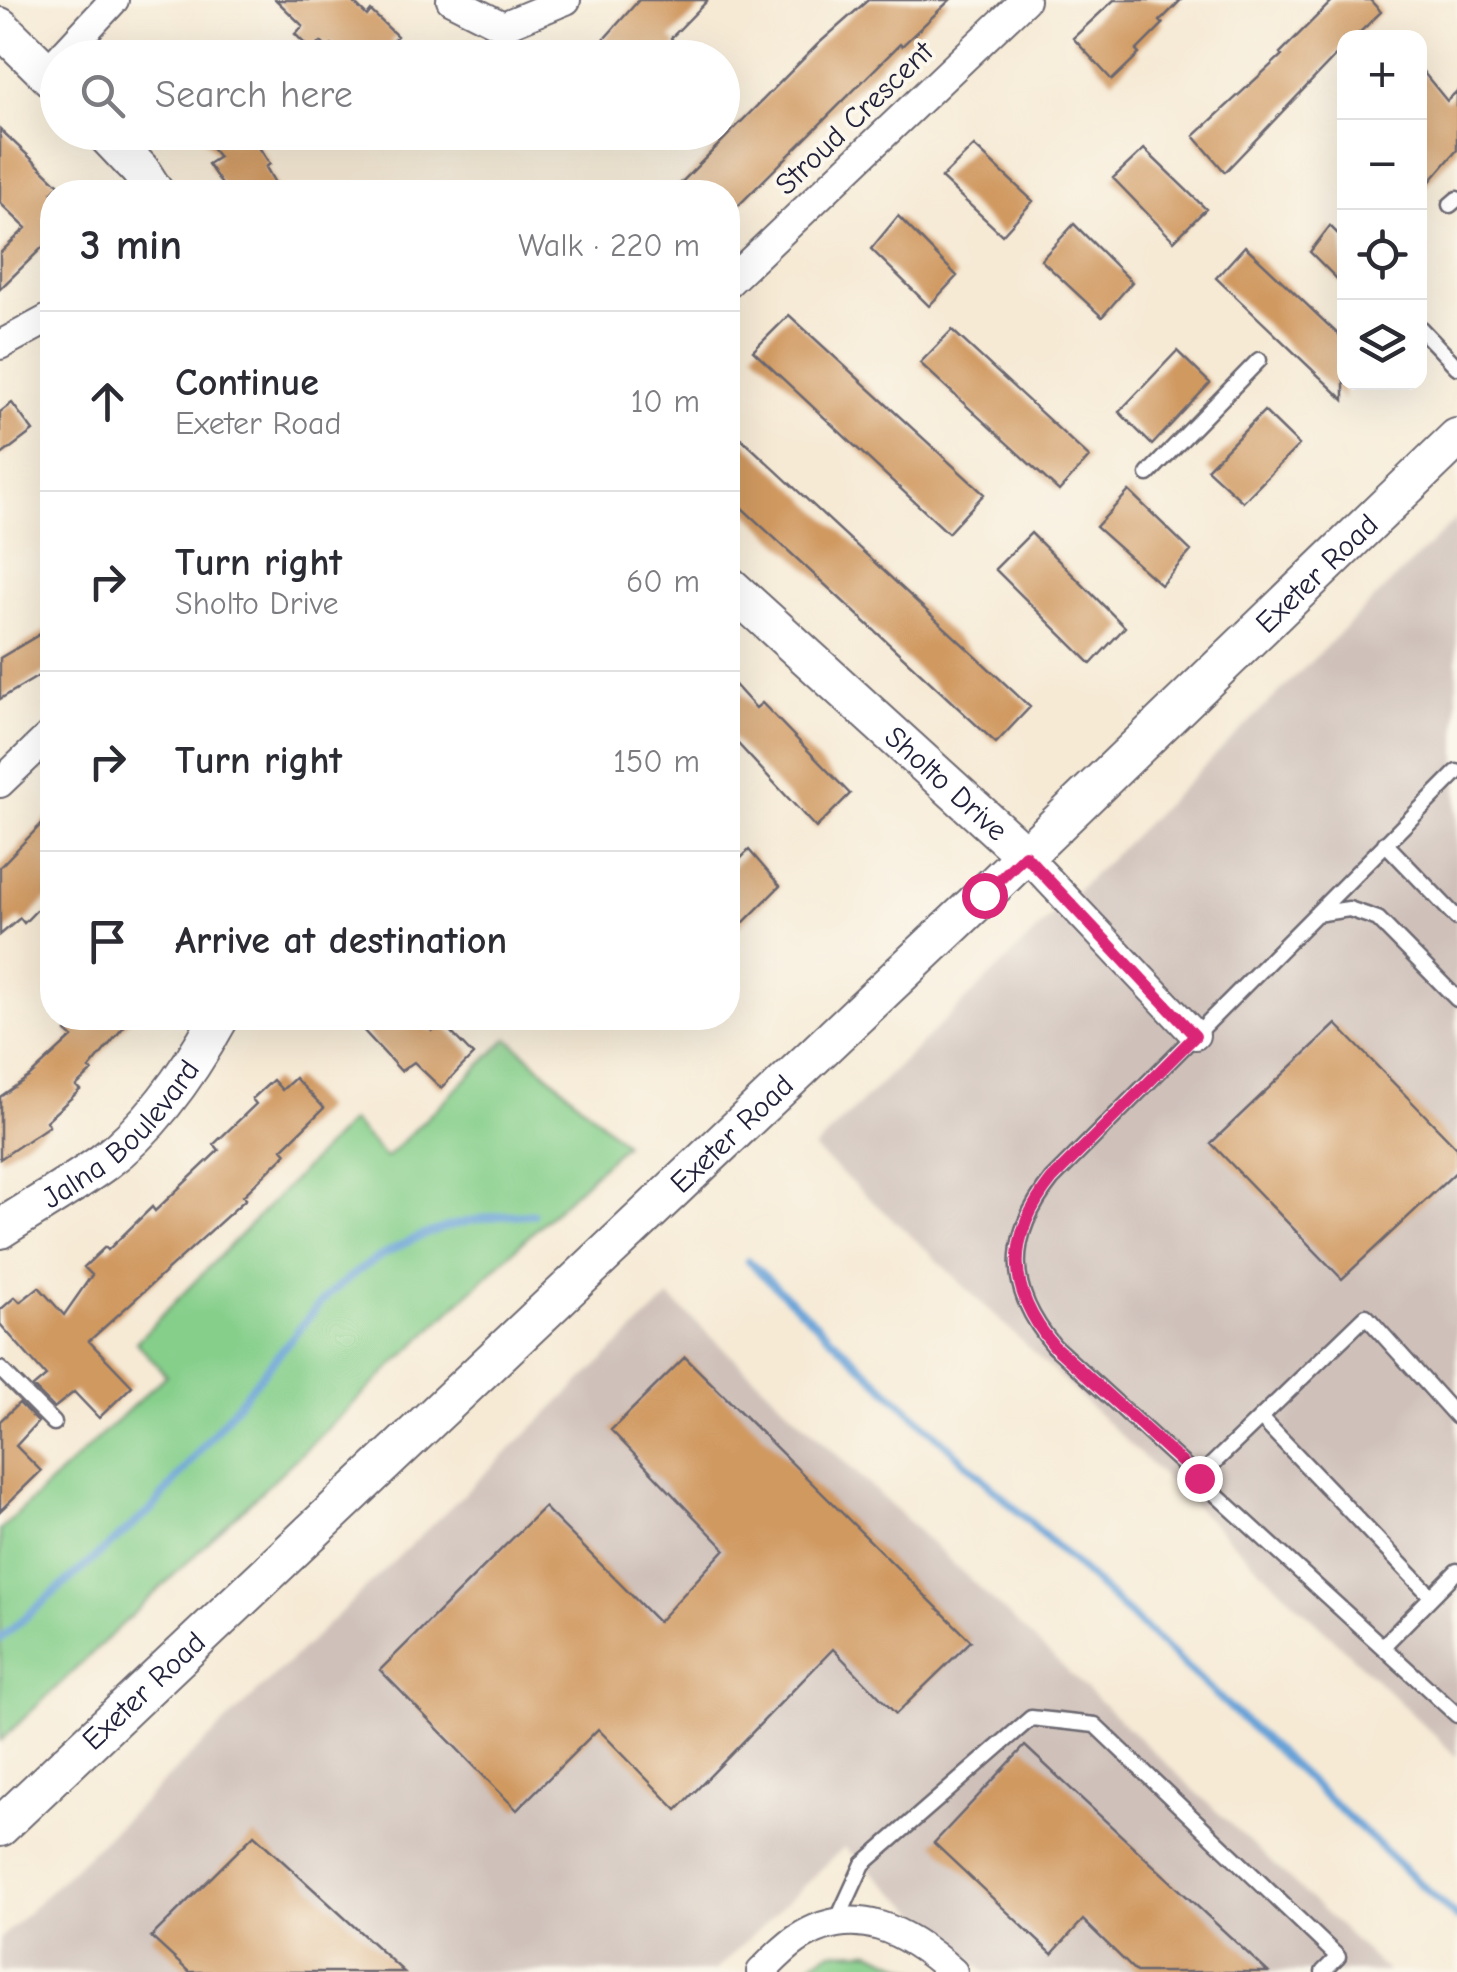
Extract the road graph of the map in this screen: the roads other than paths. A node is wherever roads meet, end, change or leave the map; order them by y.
1 (114, 0) edge
2 (451, 0) edge
3 (566, 0) edge
4 (1025, 0) edge
5 (0, 27) edge
6 (79, 40) edge
7 (40, 57) edge
8 (121, 150) edge
9 (146, 180) edge
10 (740, 272) edge
11 (40, 323) edge
12 (1427, 335) edge
13 (0, 345) edge
14 (1259, 360) dead end
15 (1457, 367) edge
16 (1450, 451) edge
17 (1148, 474) dead end
18 (740, 597) edge
19 (40, 744) edge
20 (1457, 772) edge
21 (0, 782) edge
22 (1385, 844) junction
23 (1025, 855) junction
24 (1316, 914) junction
25 (1457, 918) edge
26 (1457, 999) edge
27 (212, 1030) edge
28 (1195, 1036) junction
29 (0, 1229) edge
30 (0, 1369) edge
31 (1457, 1417) edge
32 (1262, 1419) junction
33 (54, 1423) dead end
34 (1199, 1478) junction
35 (1457, 1571) edge
36 (1432, 1596) junction
37 (1383, 1646) junction
38 (1457, 1715) edge
39 (0, 1828) edge
40 (836, 1923) junction
41 (761, 1972) edge
42 (952, 1972) edge
43 (1323, 1972) edge

1 - 6 street
2 - 3 street
4 - 10 street, Stroud Crescent
5 - 7 main road
8 - 9 main road
11 - 13 street
12 - 15 lane
14 - 17 lane
16 - 23 main road, Exeter Road
18 - 23 main road, Sholto Drive
19 - 21 street
20 - 22 lane
22 - 24 lane
22 - 25 lane
23 - 28 street, Sholto Drive
23 - 39 main road, Exeter Road
24 - 26 lane
24 - 28 lane
27 - 29 main road, Jalna Boulevard
28 - 34 lane
30 - 33 lane
31 - 32 lane
32 - 34 lane
32 - 36 lane
34 - 37 lane
35 - 36 lane
36 - 37 lane
37 - 38 lane
40 - 41 street
40 - 42 street
40 - 43 lane

